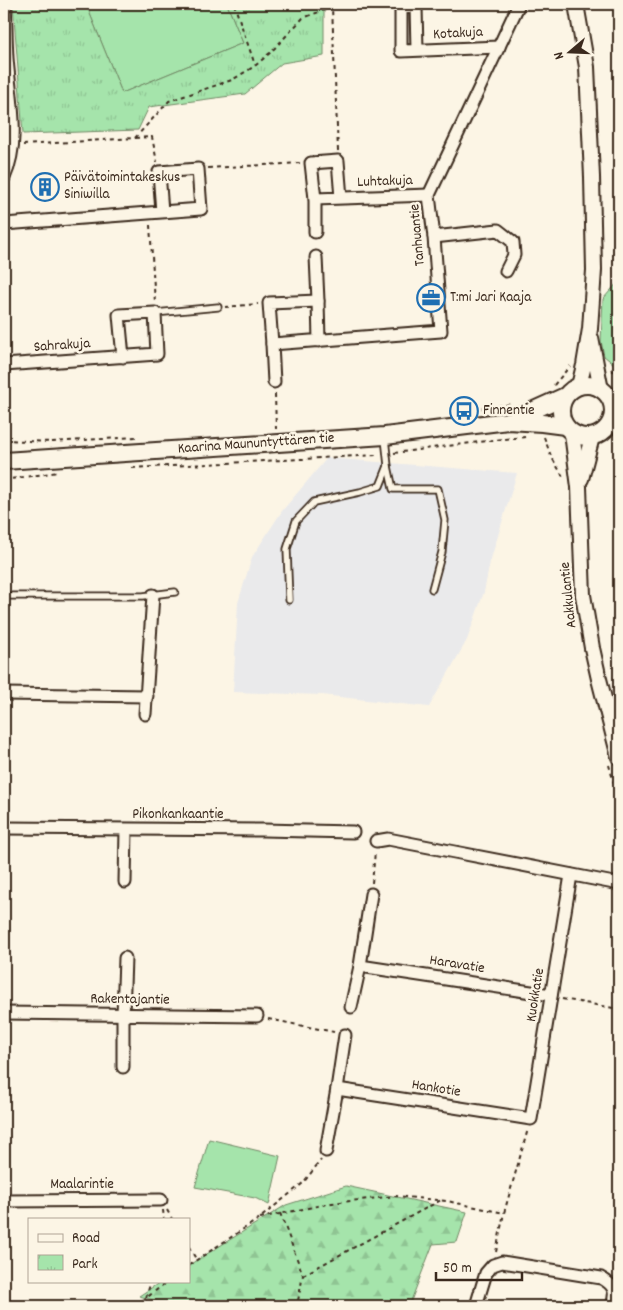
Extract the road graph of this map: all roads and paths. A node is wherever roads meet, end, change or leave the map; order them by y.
1 (5, 4) edge
2 (234, 4) edge
3 (329, 4) edge
4 (519, 4) edge
5 (576, 4) edge
6 (416, 5) edge
7 (332, 7) junction
8 (401, 8) junction
9 (499, 47) junction
10 (417, 50) junction
11 (255, 66) junction
12 (9, 120) edge
13 (135, 138) junction
14 (13, 146) junction
15 (338, 161) junction
16 (311, 163) junction
17 (198, 169) junction
18 (159, 172) junction
19 (4, 178) edge
20 (429, 195) junction
21 (341, 198) junction
22 (315, 199) junction
23 (162, 212) junction
24 (149, 213) junction
25 (4, 224) edge
26 (315, 232) dead end
27 (434, 238) junction
28 (316, 257) dead end
29 (506, 271) dead end
30 (318, 301) junction
31 (269, 303) junction
32 (218, 307) joint
33 (155, 313) junction
34 (590, 330) junction
35 (319, 341) junction
36 (272, 344) junction
37 (123, 357) junction
38 (571, 364) dead end
39 (4, 365) edge
40 (274, 382) joint
41 (578, 386) junction
42 (559, 391) junction
43 (610, 394) edge
44 (516, 403) dead end
45 (446, 414) dead end
46 (508, 421) junction
47 (614, 423) edge
48 (276, 429) dead end
49 (569, 429) junction
50 (384, 436) junction
51 (534, 436) dead end
52 (139, 437) dead end
53 (592, 437) junction
54 (4, 440) edge
55 (386, 454) junction
56 (4, 460) edge
57 (388, 466) junction
58 (128, 468) dead end
59 (60, 472) dead end
60 (4, 480) edge
61 (579, 487) junction
62 (432, 589) dead end
63 (175, 592) dead end
64 (153, 595) junction
65 (4, 596) edge
66 (289, 600) dead end
67 (4, 694) edge
68 (147, 696) junction
69 (145, 714) dead end
70 (619, 757) edge
71 (4, 828) edge
72 (126, 830) junction
73 (353, 832) dead end
74 (376, 841) joint
75 (571, 875) junction
76 (125, 882) dead end
77 (619, 884) edge
78 (371, 894) joint
79 (125, 958) dead end
80 (360, 966) junction
81 (551, 995) junction
82 (351, 1007) dead end
83 (619, 1009) edge
84 (4, 1013) edge
85 (123, 1015) junction
86 (257, 1016) joint
87 (345, 1035) joint
88 (123, 1067) dead end
89 (338, 1089) junction
90 (531, 1119) junction
91 (326, 1151) joint
92 (161, 1200) dead end
93 (441, 1200) junction
94 (4, 1201) edge
95 (280, 1213) junction
96 (504, 1213) junction
97 (260, 1218) junction
98 (190, 1249) edge
99 (196, 1259) junction
100 (190, 1264) edge
101 (493, 1265) junction
102 (303, 1275) junction
103 (151, 1282) edge
104 (167, 1282) edge
105 (145, 1300) junction
106 (136, 1306) edge
107 (297, 1306) edge
108 (476, 1306) edge
109 (612, 1306) edge

1 - 12 street
2 - 11 path
3 - 7 path
4 - 9 street, Tanhuantie
5 - 34 street
6 - 8 street, Kotakuja
6 - 10 street, Kotakuja
7 - 8 path
7 - 11 path
7 - 15 path
8 - 10 street, Kotakuja
9 - 10 street, Kotakuja
9 - 20 street, Tanhuantie
11 - 13 path
12 - 14 street
13 - 14 path
13 - 18 path
14 - 19 street
15 - 16 street
15 - 21 street, Luhtakuja
16 - 17 path
16 - 22 street
17 - 18 street
17 - 23 street
18 - 23 street
20 - 21 street, Luhtakuja
20 - 27 street, Tanhuantie
21 - 22 street, Luhtakuja
22 - 26 street
23 - 24 street
24 - 25 street
24 - 33 path
27 - 29 street
27 - 35 street, Tanhuantie
28 - 30 street
30 - 31 street
30 - 35 street
31 - 32 path
31 - 36 street
32 - 33 lane
33 - 37 street, Sahrakuja
33 - 37 street
34 - 41 street
34 - 43 street
35 - 36 street, Tanhuantie
36 - 40 street
37 - 39 street, Sahrakuja
38 - 42 path
40 - 48 path
41 - 42 main road
41 - 43 main road
42 - 46 main road, Kaarina Maununtyttären tie
42 - 49 main road
43 - 47 main road
44 - 45 path
46 - 49 main road, Kaarina Maununtyttären tie
46 - 50 main road, Kaarina Maununtyttären tie
47 - 53 main road
49 - 53 main road
49 - 61 street, Aakkulantie
50 - 55 lane
50 - 56 main road, Kaarina Maununtyttären tie
51 - 55 path
52 - 54 path
53 - 61 street, Aakkulantie
55 - 57 lane
55 - 58 path
57 - 62 lane
57 - 66 lane
59 - 60 path
61 - 70 street, Aakkulantie
63 - 64 lane
64 - 65 lane
64 - 68 street
67 - 68 street
68 - 69 street
71 - 72 street, Pikonkankaantie
72 - 73 street, Pikonkankaantie
72 - 76 street
74 - 75 street
74 - 78 path
75 - 77 street
75 - 81 street, Kuokkatie
78 - 80 street
79 - 85 street
80 - 81 street, Haravatie
80 - 82 street
81 - 83 path
81 - 90 street, Kuokkatie
84 - 85 street, Rakentajantie
85 - 86 street, Rakentajantie
85 - 88 street
86 - 87 path
87 - 89 street
89 - 90 street, Hankotie
89 - 91 street
90 - 96 path
91 - 97 path
92 - 94 street, Maalarintie
93 - 95 path
93 - 96 path
93 - 102 path
95 - 97 path
95 - 102 path
96 - 101 path
97 - 99 path
98 - 99 path
99 - 100 path
101 - 108 street
101 - 109 street
102 - 107 path
103 - 105 path
104 - 105 path
105 - 106 path

